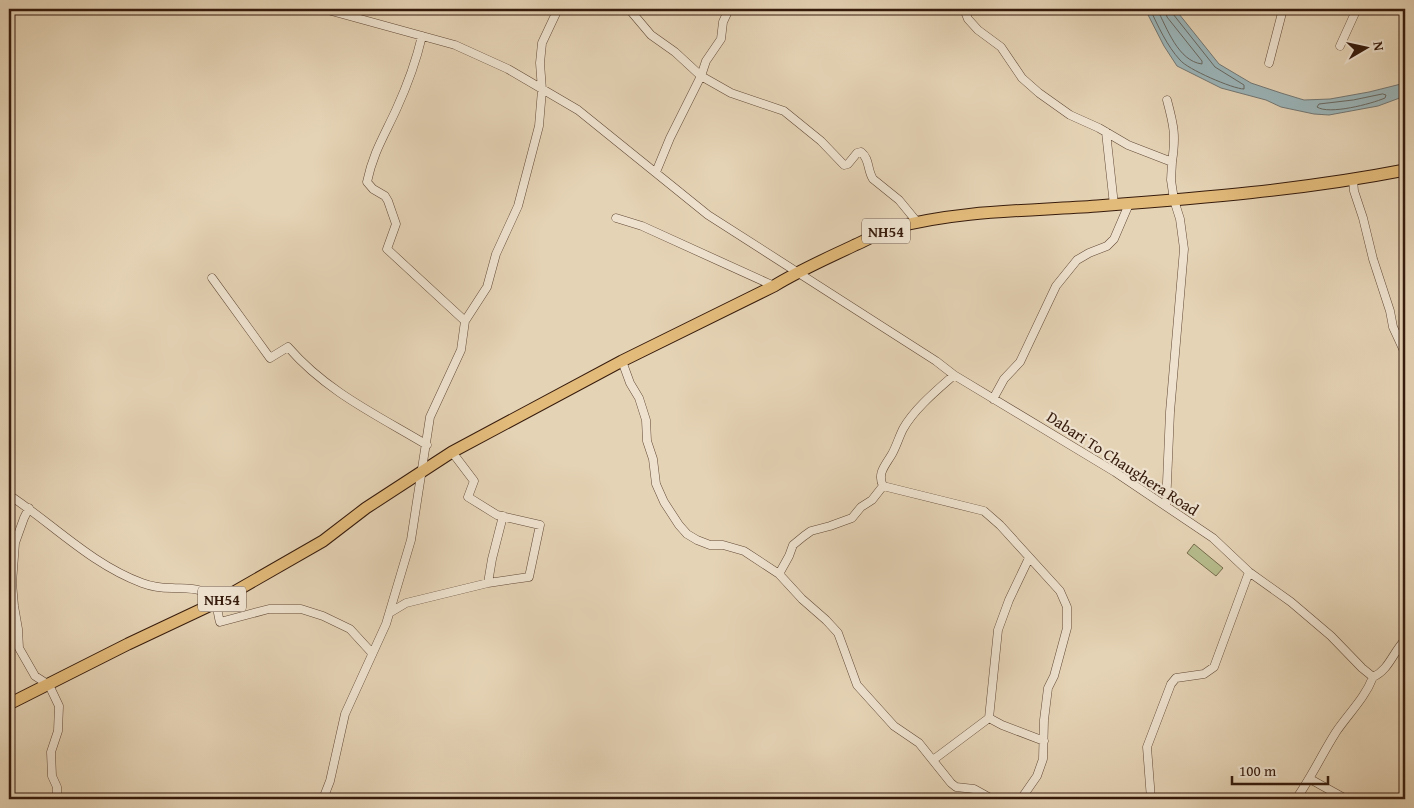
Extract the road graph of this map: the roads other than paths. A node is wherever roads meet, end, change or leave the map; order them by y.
1 (324, 9) edge
2 (558, 9) edge
3 (629, 9) edge
4 (729, 9) edge
5 (964, 9) edge
6 (1283, 9) edge
7 (1353, 9) edge
8 (355, 13) edge
9 (422, 36) junction
10 (1340, 46) dead end
11 (1269, 63) dead end
12 (701, 76) junction
13 (542, 90) junction
14 (1166, 100) dead end
15 (1106, 132) junction
16 (1172, 162) junction
17 (1405, 170) edge
18 (656, 172) junction
19 (1353, 180) junction
20 (1174, 200) junction
21 (1129, 204) junction
22 (1114, 205) junction
23 (616, 218) dead end
24 (918, 223) junction
25 (796, 273) junction
26 (212, 278) dead end
27 (774, 286) junction
28 (464, 321) junction
29 (1405, 353) edge
30 (622, 361) junction
31 (954, 375) junction
32 (993, 399) junction
33 (427, 446) junction
34 (452, 452) junction
35 (421, 472) junction
36 (883, 486) junction
37 (9, 495) edge
38 (1166, 506) junction
39 (29, 508) junction
40 (503, 516) junction
41 (1029, 558) junction
42 (1249, 572) junction
43 (779, 574) junction
44 (488, 583) junction
45 (215, 603) junction
46 (391, 612) junction
47 (1405, 640) edge
48 (372, 652) junction
49 (1373, 676) junction
50 (49, 685) junction
51 (9, 704) edge
52 (989, 718) junction
53 (1044, 741) junction
54 (933, 760) junction
55 (1310, 778) junction
56 (55, 799) edge
57 (323, 799) edge
58 (992, 799) edge
59 (1022, 799) edge
60 (1151, 799) edge
61 (1296, 799) edge
62 (1346, 799) edge

1 - 8 street, Dabari To Chaughera Road
2 - 13 street
3 - 12 street
4 - 12 street
5 - 15 street
6 - 11 street
7 - 10 street
8 - 9 street, Dabari To Chaughera Road
9 - 13 street, Dabari To Chaughera Road
9 - 28 street
12 - 18 street
12 - 24 street
13 - 18 street, Dabari To Chaughera Road
13 - 28 street
14 - 16 street
15 - 16 street
15 - 22 street
16 - 20 street
17 - 19 main road, NH54
18 - 25 street, Dabari To Chaughera Road
19 - 20 main road, NH54
19 - 29 street
20 - 21 main road, NH54
20 - 38 street
21 - 22 main road, NH54
21 - 32 street
22 - 24 main road, NH54
23 - 27 street
24 - 25 main road, NH54
25 - 27 main road, NH54
25 - 31 street, Dabari To Chaughera Road
26 - 33 street
27 - 30 main road, NH54
28 - 33 street
30 - 34 main road, NH54
30 - 43 street
31 - 32 street, Dabari To Chaughera Road
31 - 36 street
32 - 38 street, Dabari To Chaughera Road
33 - 35 street
34 - 35 main road, NH54
34 - 40 street
35 - 45 main road, NH54
35 - 46 street
36 - 41 street
36 - 43 street
37 - 39 street
38 - 42 street, Dabari To Chaughera Road
39 - 45 street
39 - 50 street
40 - 44 street
40 - 44 street
41 - 52 street
41 - 53 street
42 - 49 street, Dabari To Chaughera Road
42 - 60 street
43 - 54 street
44 - 46 street
45 - 48 street
45 - 50 main road, NH54
46 - 48 street
47 - 49 street
48 - 57 street
49 - 55 street
50 - 51 main road, NH54
50 - 56 street
52 - 53 street
52 - 54 street
53 - 59 street
54 - 58 street
55 - 61 street
55 - 62 street

